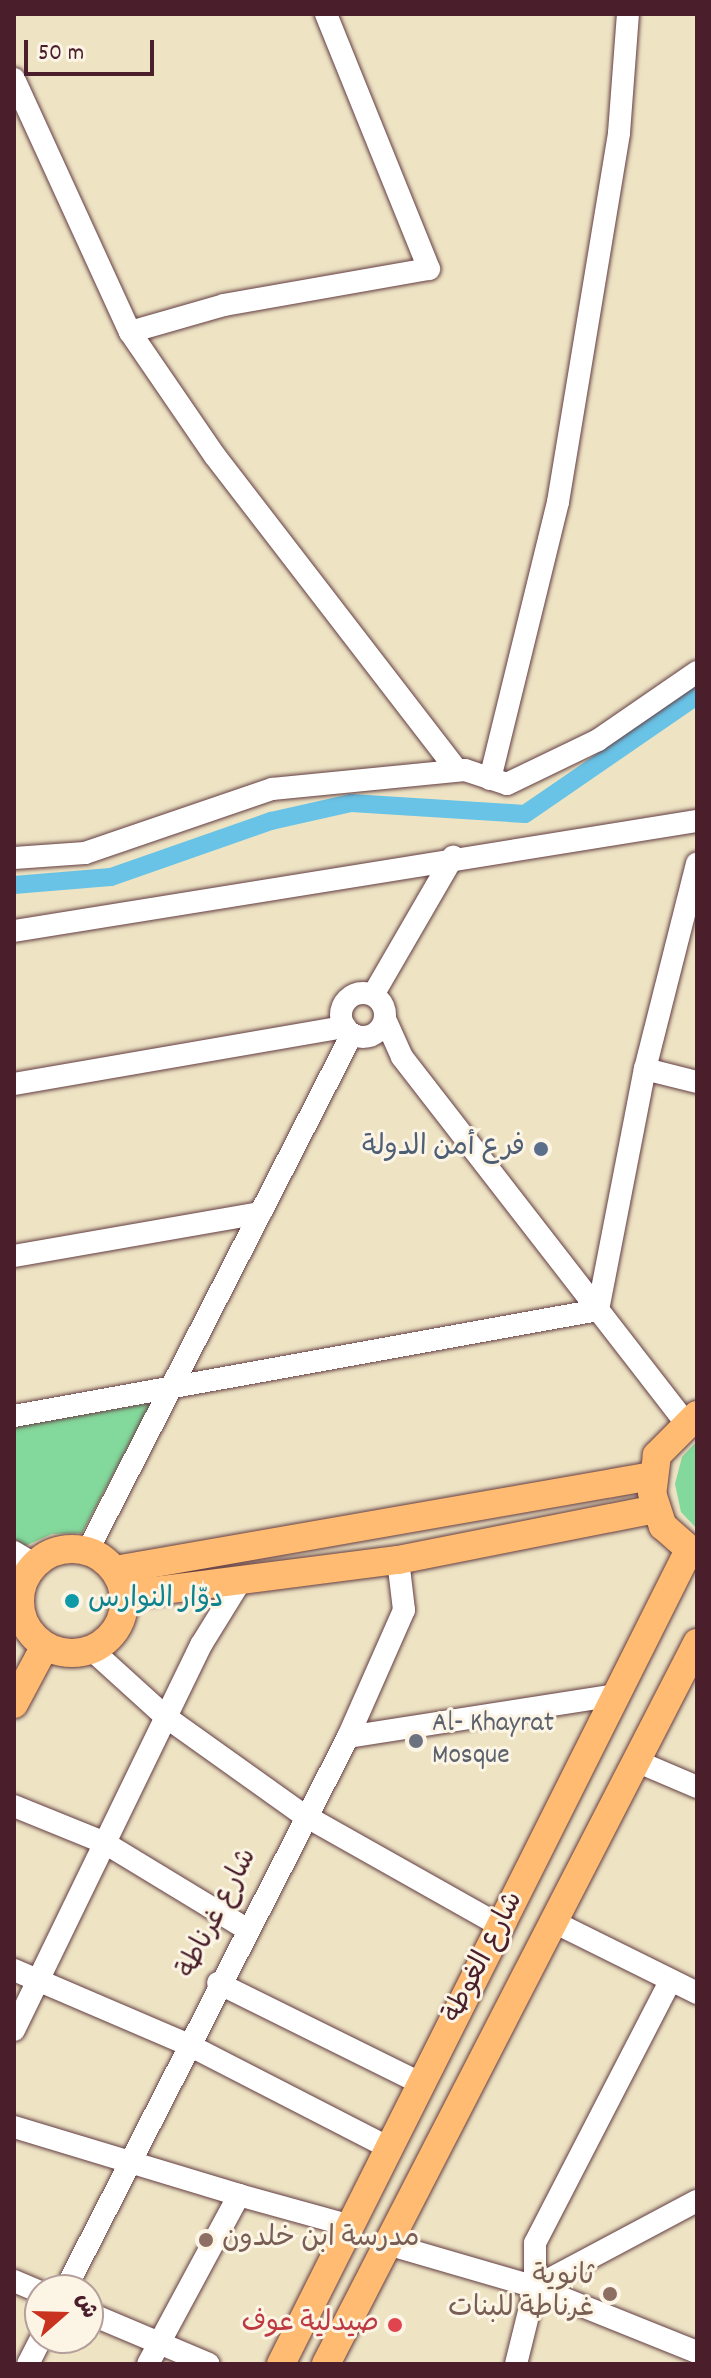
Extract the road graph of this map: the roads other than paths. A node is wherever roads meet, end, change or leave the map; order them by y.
1 (326, 14) edge
2 (628, 14) edge
3 (14, 79) edge
4 (130, 332) junction
5 (697, 672) edge
6 (457, 770) junction
7 (490, 779) junction
8 (697, 821) edge
9 (453, 857) junction
10 (14, 858) edge
11 (697, 863) edge
12 (14, 931) edge
13 (373, 995) junction
14 (385, 1019) junction
15 (351, 1026) junction
16 (402, 1057) junction
17 (645, 1069) junction
18 (697, 1082) edge
19 (14, 1084) edge
20 (260, 1213) junction
21 (14, 1256) edge
22 (598, 1310) junction
23 (171, 1387) junction
24 (14, 1416) edge
25 (691, 1418) edge
26 (652, 1476) junction
27 (656, 1509) junction
28 (88, 1550) junction
29 (693, 1554) edge
30 (398, 1560) junction
31 (21, 1570) edge
32 (120, 1583) junction
33 (238, 1585) junction
34 (18, 1619) edge
35 (697, 1643) edge
36 (45, 1646) junction
37 (92, 1650) junction
38 (616, 1695) junction
39 (14, 1704) edge
40 (166, 1717) junction
41 (348, 1737) junction
42 (636, 1761) junction
43 (697, 1787) edge
44 (14, 1806) edge
45 (302, 1814) junction
46 (105, 1843) junction
47 (552, 1921) junction
48 (501, 1926) junction
49 (245, 1928) junction
50 (14, 1970) edge
51 (38, 1980) junction
52 (218, 1983) junction
53 (669, 1983) junction
54 (697, 1993) edge
55 (14, 2030) edge
56 (187, 2044) junction
57 (422, 2084) junction
58 (14, 2127) edge
59 (389, 2148) junction
60 (129, 2162) junction
61 (239, 2195) junction
62 (697, 2201) edge
63 (351, 2226) junction
64 (384, 2243) junction
65 (73, 2274) edge
66 (535, 2287) junction
67 (104, 2320) edge
68 (159, 2343) junction
69 (697, 2352) edge
70 (148, 2364) edge
71 (209, 2364) edge
72 (281, 2364) edge
73 (326, 2364) edge
74 (516, 2364) edge

1 - 4 street
2 - 7 street
3 - 4 street
4 - 6 street
5 - 7 street
6 - 7 street
6 - 10 street
8 - 9 street
9 - 12 street
9 - 13 street
11 - 17 street
13 - 14 street
13 - 15 street
14 - 15 street
14 - 16 street
15 - 16 street
15 - 19 street
15 - 20 street
16 - 22 street
17 - 18 street
17 - 22 street
20 - 21 street
20 - 23 street
22 - 23 street
22 - 25 street
23 - 24 street
23 - 28 street
25 - 26 main road
26 - 27 main road
26 - 32 main road
27 - 29 main road
27 - 30 main road
28 - 31 main road
28 - 32 main road
29 - 38 main road, شارع الغوطة
30 - 33 main road
30 - 41 street, شارع غرناطة
31 - 34 main road
32 - 33 main road
32 - 37 main road
33 - 40 street
34 - 36 main road
35 - 42 main road
36 - 37 main road
36 - 39 main road
37 - 40 street
38 - 41 street
38 - 48 main road, شارع الغوطة
40 - 45 street
40 - 46 street
41 - 45 street, شارع غرناطة
42 - 43 street
42 - 47 main road
44 - 46 street
45 - 48 street
45 - 49 street, شارع غرناطة
46 - 49 street
46 - 51 street
47 - 53 street
47 - 64 main road
48 - 57 main road, شارع الغوطة
49 - 52 street, شارع غرناطة
50 - 51 street
51 - 55 street
51 - 56 street
52 - 56 street, شارع غرناطة
52 - 57 street
53 - 54 street
53 - 66 street
56 - 59 street
56 - 60 street, شارع غرناطة
57 - 59 main road, شارع الغوطة
58 - 60 street
59 - 63 main road, شارع الغوطة
60 - 61 street
60 - 65 street, شارع غرناطة
61 - 63 street
61 - 68 street
62 - 66 street
63 - 72 main road, شارع الغوطة
64 - 66 street
64 - 73 main road
66 - 69 street
66 - 74 street
67 - 68 street
68 - 70 street
68 - 71 street

